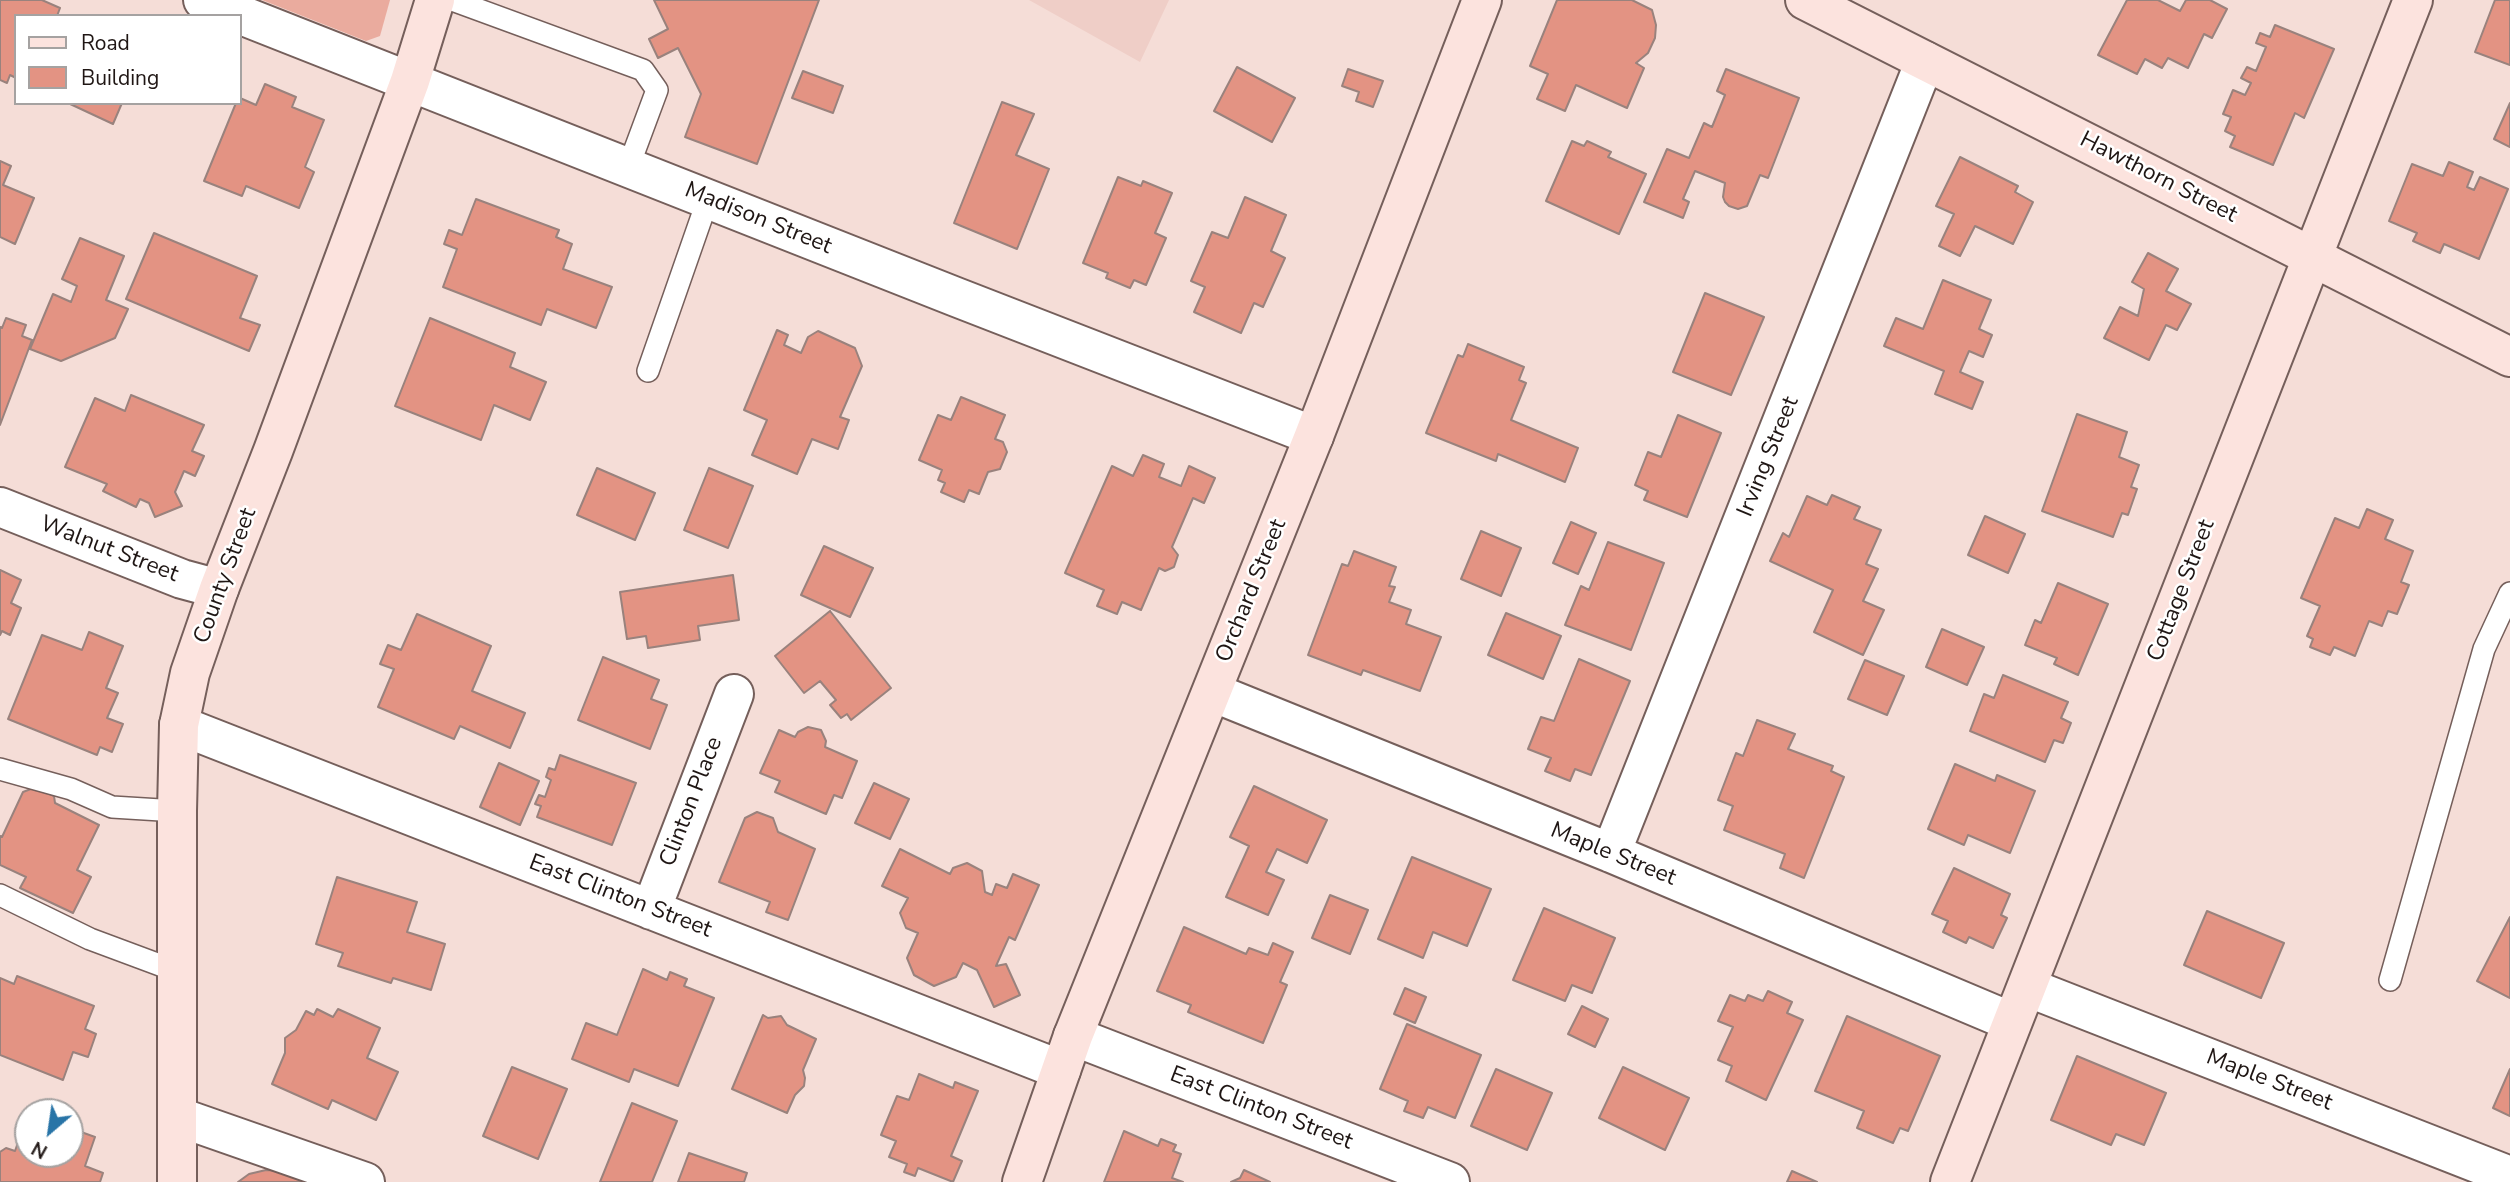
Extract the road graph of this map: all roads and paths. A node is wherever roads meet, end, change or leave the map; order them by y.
1 (203, 0) edge
2 (435, 0) edge
3 (452, 0) edge
4 (1482, 0) edge
5 (1805, 0) edge
6 (2413, 0) edge
7 (239, 14) edge
8 (242, 15) edge
9 (1924, 61) junction
10 (410, 81) junction
11 (628, 168) junction
12 (708, 199) junction
13 (2313, 256) junction
14 (2510, 356) edge
15 (648, 371) dead end
16 (1314, 436) junction
17 (0, 507) edge
18 (219, 589) junction
19 (2510, 593) edge
20 (1212, 692) junction
21 (734, 694) dead end
22 (179, 725) junction
23 (0, 769) edge
24 (177, 811) junction
25 (1611, 853) junction
26 (0, 895) edge
27 (651, 910) junction
28 (176, 971) junction
29 (2390, 980) dead end
30 (2027, 987) junction
31 (2012, 1022) junction
32 (1067, 1053) junction
33 (179, 1117) junction
34 (2510, 1176) edge
35 (177, 1182) edge
36 (365, 1182) edge
37 (1023, 1182) edge
38 (1450, 1182) edge
39 (1950, 1182) edge

1 - 7 street, Madison Street
2 - 10 main road, County Street
3 - 11 lane
4 - 16 main road, Orchard Street
5 - 9 main road, Hawthorn Street
6 - 13 main road, Cottage Street
8 - 10 street, Madison Street
9 - 13 main road, Hawthorn Street
9 - 25 street, Irving Street
10 - 11 street, Madison Street
10 - 18 main road, County Street
11 - 12 street, Madison Street
12 - 15 lane
12 - 16 street, Madison Street
13 - 14 main road, Hawthorn Street
13 - 30 main road, Cottage Street
16 - 20 main road, Orchard Street
17 - 18 street, Walnut Street
18 - 22 main road, County Street
19 - 29 lane
20 - 25 street, Maple Street
20 - 32 main road, Orchard Street
21 - 27 street, Clinton Place
22 - 24 main road, County Street
22 - 27 street, East Clinton Street
23 - 24 lane
24 - 28 main road, County Street
25 - 31 street, Maple Street
26 - 28 lane
27 - 32 street, East Clinton Street
28 - 33 main road, County Street
30 - 31 main road, Cottage Street
30 - 34 street, Maple Street
31 - 39 main road, Cottage Street
32 - 37 main road, Orchard Street
32 - 38 street, East Clinton Street
33 - 35 main road, County Street
33 - 36 street

